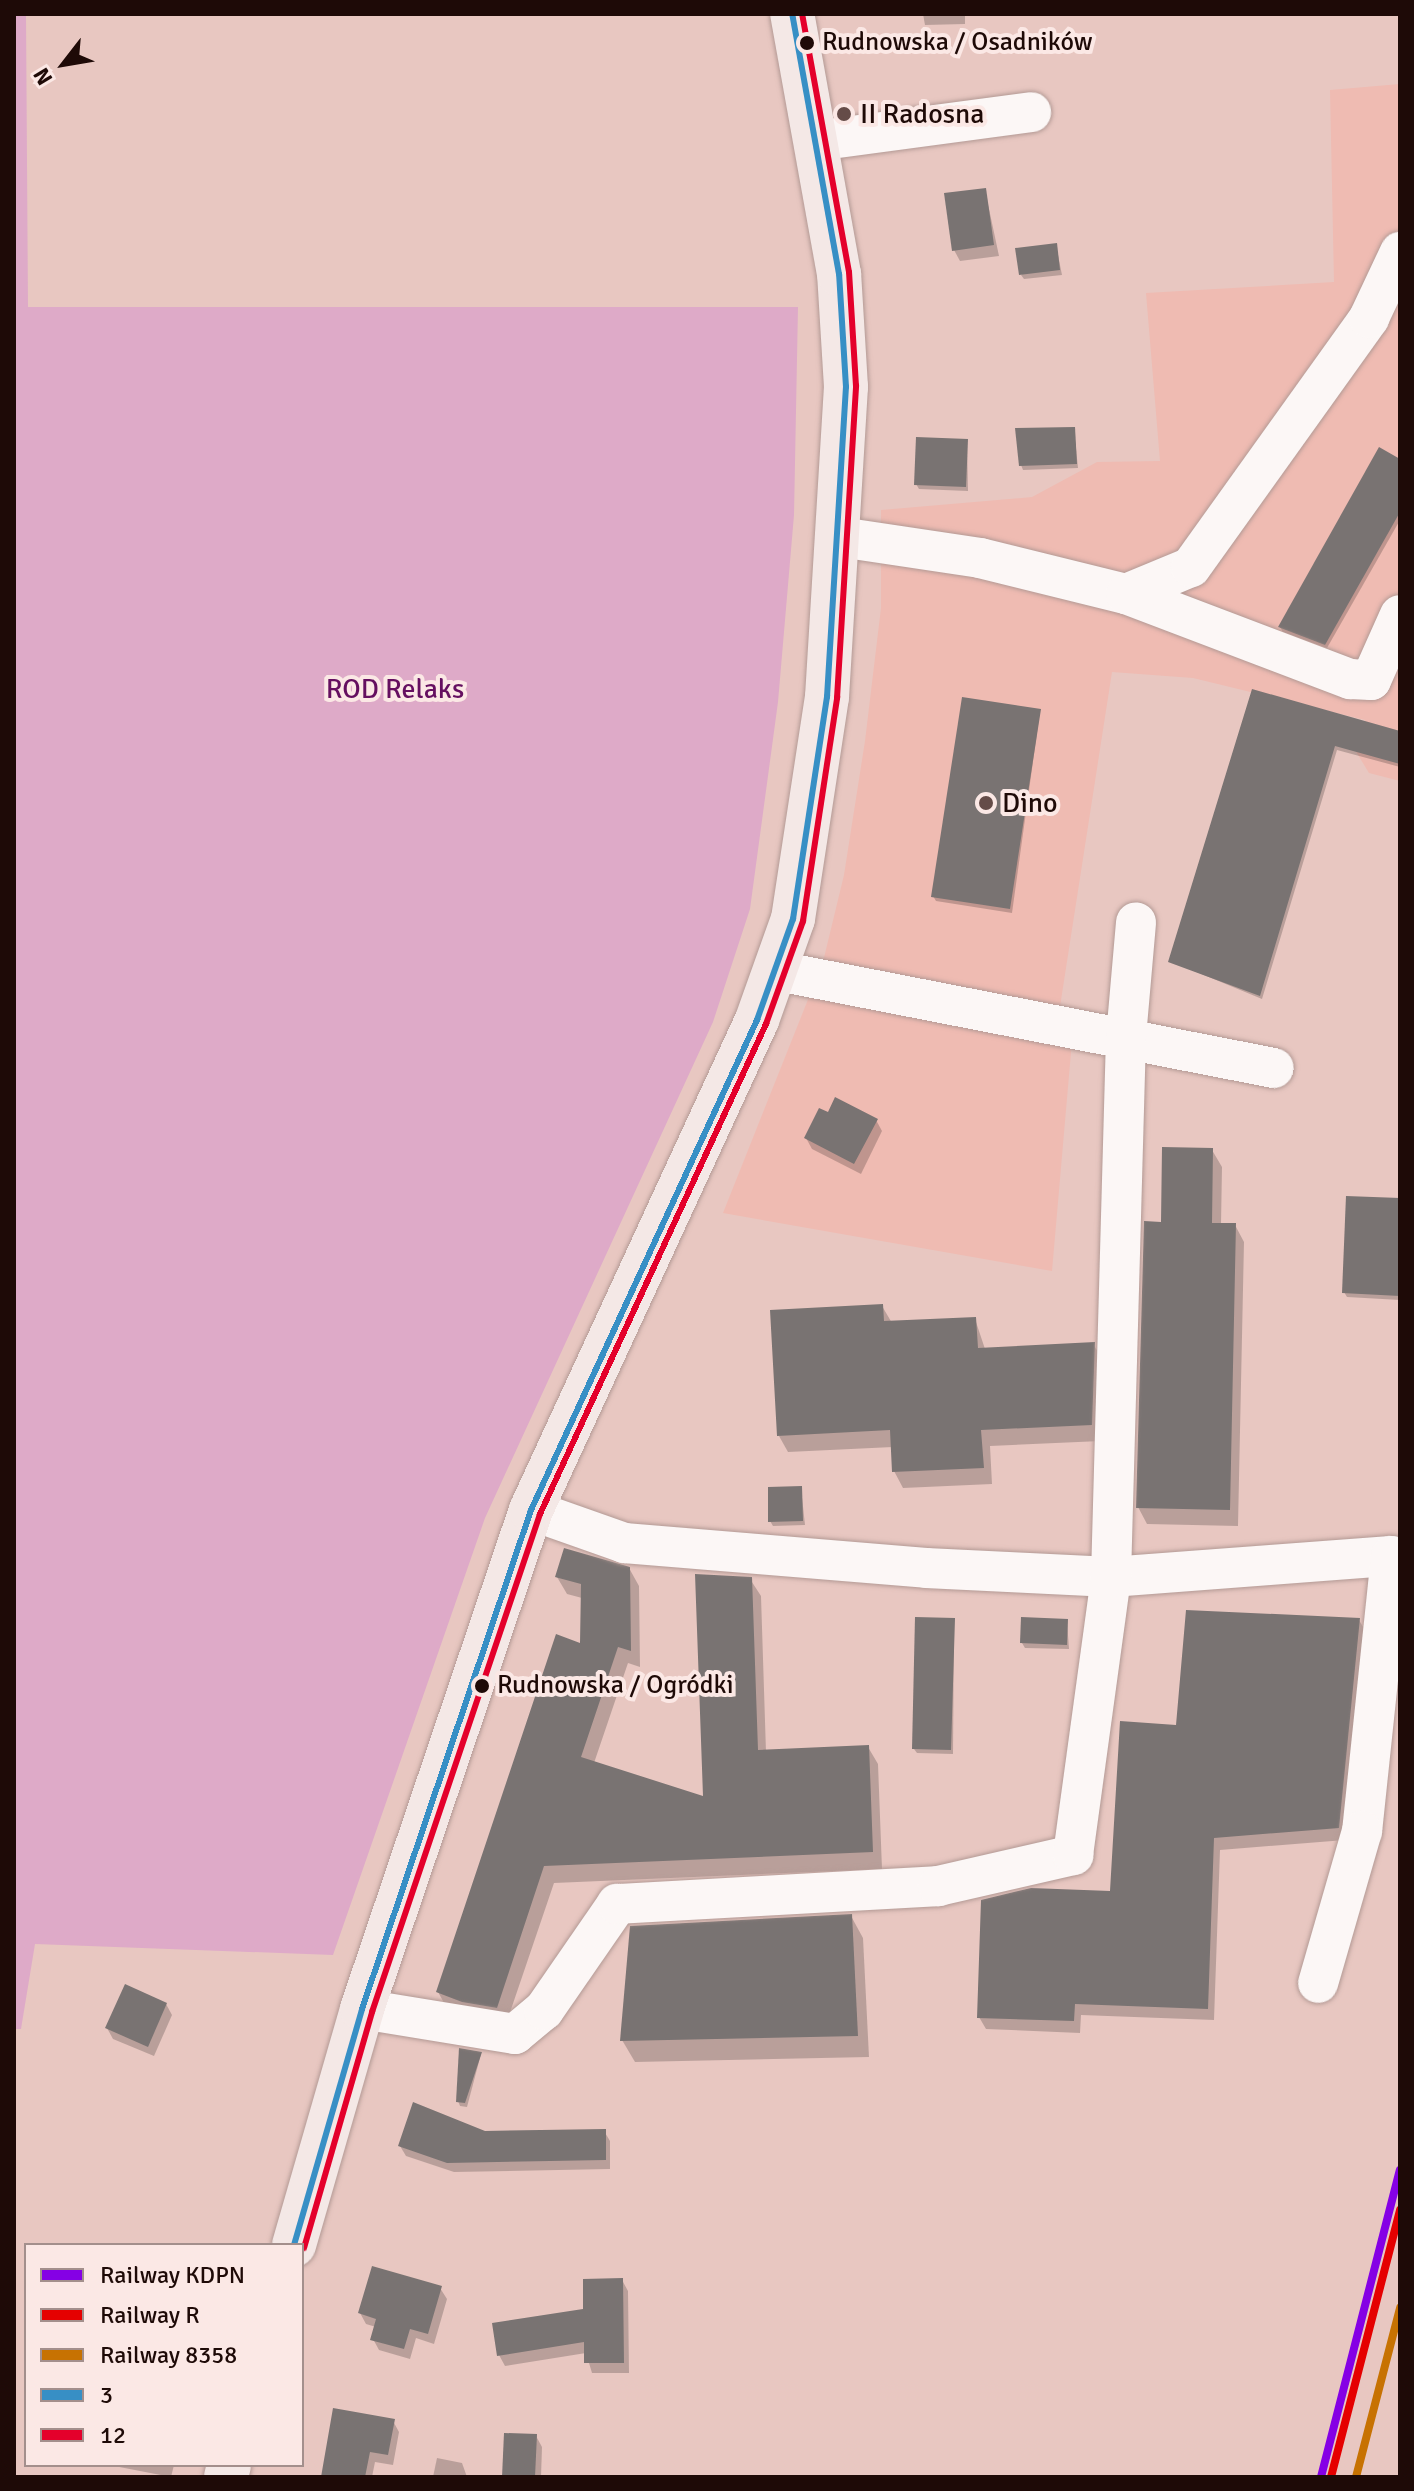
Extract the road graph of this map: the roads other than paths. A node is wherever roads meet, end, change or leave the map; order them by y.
1 (792, 14) edge
2 (1031, 112) dead end
3 (815, 141) junction
4 (1400, 252) edge
5 (840, 537) junction
6 (1126, 594) junction
7 (1400, 615) edge
8 (1136, 922) dead end
9 (778, 971) junction
10 (1126, 1037) junction
11 (1274, 1068) dead end
12 (531, 1510) junction
13 (1111, 1577) junction
14 (1318, 1983) dead end
15 (362, 2009) junction
16 (295, 2243) edge

1 - 3 main road
2 - 3 lane
3 - 5 main road
4 - 6 lane
5 - 6 lane
5 - 9 main road
6 - 7 lane
8 - 10 lane
9 - 10 lane
9 - 12 main road
10 - 11 lane
10 - 13 lane
12 - 13 lane
12 - 15 main road
13 - 14 lane
13 - 15 lane
15 - 16 main road

